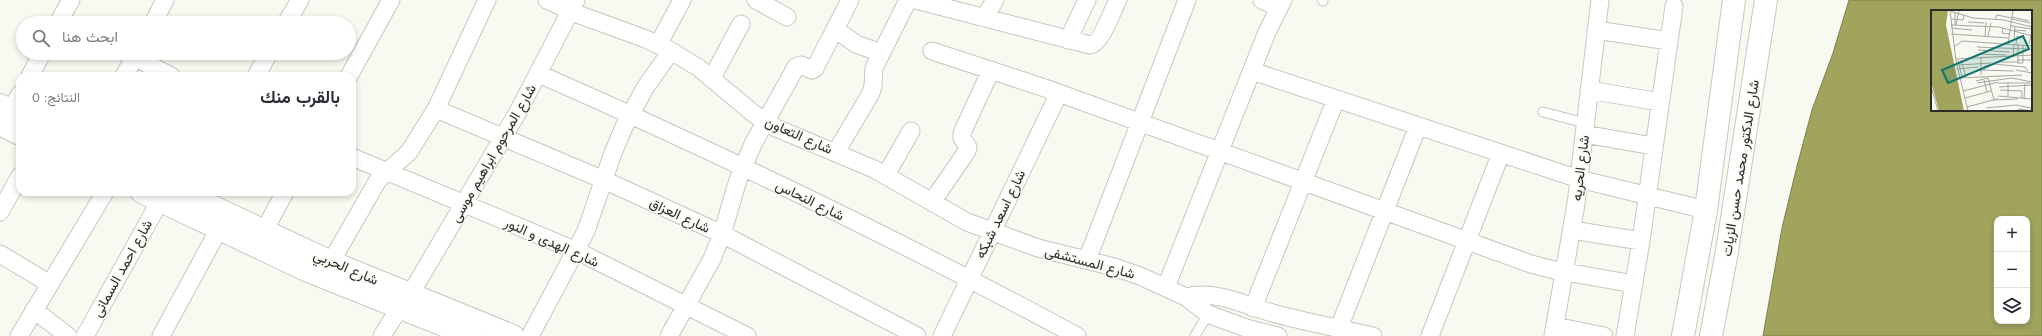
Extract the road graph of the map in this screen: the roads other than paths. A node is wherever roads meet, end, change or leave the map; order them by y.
1 (71, 0) edge
2 (165, 0) edge
3 (300, 0) edge
4 (391, 0) edge
5 (487, 0) edge
6 (547, 0) edge
7 (682, 0) edge
8 (756, 0) edge
9 (850, 0) edge
10 (908, 0) edge
11 (916, 0) edge
12 (994, 0) edge
13 (1087, 0) edge
14 (1118, 0) edge
15 (1187, 0) edge
16 (1262, 0) edge
17 (1600, 0) edge
18 (1734, 0) edge
19 (1766, 0) edge
20 (1281, 4) edge
21 (951, 5) edge
22 (574, 6) edge
23 (1674, 6) dead end
24 (64, 16) edge
25 (157, 16) edge
26 (290, 16) edge
27 (787, 17) dead end
28 (984, 18) junction
29 (742, 24) dead end
30 (835, 29) junction
31 (1596, 30) junction
32 (1068, 40) junction
33 (1669, 41) junction
34 (665, 48) junction
35 (932, 51) dead end
36 (881, 53) junction
37 (38, 60) edge
38 (130, 60) edge
39 (143, 60) edge
40 (265, 60) edge
41 (991, 70) junction
42 (1252, 71) junction
43 (32, 72) edge
44 (125, 72) edge
45 (164, 72) edge
46 (258, 72) edge
47 (351, 72) edge
48 (538, 74) junction
49 (712, 78) junction
50 (1589, 90) junction
51 (1059, 93) junction
52 (1336, 99) junction
53 (1660, 102) junction
54 (10, 109) edge
55 (436, 109) junction
56 (1543, 112) dead end
57 (630, 114) junction
58 (765, 122) junction
59 (1139, 122) junction
60 (16, 124) edge
61 (1418, 126) junction
62 (1584, 129) junction
63 (911, 131) dead end
64 (503, 137) junction
65 (1653, 146) junction
66 (1220, 151) junction
67 (836, 152) junction
68 (1501, 153) junction
69 (356, 159) edge
70 (743, 167) junction
71 (386, 172) junction
72 (886, 175) junction
73 (1579, 179) junction
74 (604, 180) junction
75 (1303, 182) junction
76 (16, 183) edge
77 (103, 196) edge
78 (151, 196) edge
79 (193, 196) edge
80 (283, 196) edge
81 (1647, 197) junction
82 (932, 202) junction
83 (464, 204) junction
84 (1706, 210) junction
85 (1385, 211) junction
86 (0, 212) edge
87 (219, 229) junction
88 (1572, 230) junction
89 (264, 231) junction
90 (992, 232) junction
91 (722, 234) junction
92 (1467, 241) junction
93 (1641, 241) junction
94 (576, 251) junction
95 (287, 252) junction
96 (1087, 260) junction
97 (2, 261) edge
98 (331, 262) junction
99 (1565, 272) junction
100 (969, 278) junction
101 (50, 284) junction
102 (1634, 284) junction
103 (1166, 287) junction
104 (1186, 297) junction
105 (405, 300) junction
106 (686, 304) junction
107 (1253, 308) junction
108 (34, 310) junction
109 (1208, 314) junction
110 (1339, 328) junction
111 (1554, 331) edge
112 (19, 336) edge
113 (68, 336) edge
114 (85, 336) edge
115 (161, 336) edge
116 (382, 336) edge
117 (471, 336) edge
118 (514, 336) edge
119 (530, 336) edge
120 (669, 336) edge
121 (747, 336) edge
122 (917, 336) edge
123 (942, 336) edge
124 (1077, 336) edge
125 (1195, 336) edge
126 (1278, 336) edge
127 (1373, 336) edge
128 (1430, 336) edge
129 (1604, 336) edge
130 (1625, 336) edge
131 (1683, 336) edge
132 (1712, 336) edge

1 - 24 street
2 - 25 street
3 - 26 street
4 - 47 street
5 - 55 street
6 - 22 street, شارع التعاون
7 - 34 street
8 - 27 street
9 - 30 street
10 - 36 street
11 - 21 street
12 - 28 street
13 - 32 street
14 - 32 street
15 - 59 street
16 - 20 street
17 - 31 street, شارع الحريه
18 - 84 street, شارع الدكتور محمد حسن الزيات
19 - 132 street, شارع الدكتور محمد حسن الزيات
20 - 42 street
21 - 28 street
22 - 34 street, شارع التعاون
22 - 48 street, شارع المرحوم ابراهيم موسى
23 - 33 street
28 - 32 street
29 - 49 street
30 - 36 street
30 - 58 street
31 - 33 street
31 - 50 street, شارع الحريه
33 - 53 street
34 - 49 street, شارع التعاون
34 - 57 street
35 - 41 street
36 - 67 street
37 - 43 street
38 - 44 street
39 - 45 street
40 - 46 street
41 - 51 street
41 - 82 street
42 - 52 street
42 - 66 street
48 - 57 street, شارع النحاس
48 - 64 street, شارع المرحوم ابراهيم موسى
49 - 58 street, شارع التعاون
50 - 53 street
50 - 62 street, شارع الحريه
51 - 59 street
51 - 90 street, شارع اسعد شبكه
52 - 61 street
52 - 75 street
53 - 65 street
54 - 60 street
55 - 64 street, شارع العزاق
55 - 71 street
56 - 62 lane
57 - 70 street, شارع النحاس
57 - 74 street
58 - 67 street, شارع التعاون
58 - 70 street
59 - 66 street
59 - 96 street
61 - 68 street
61 - 85 street
62 - 65 street
62 - 73 street, شارع الحريه
63 - 72 street
64 - 74 street, شارع العزاق
64 - 83 street, شارع المرحوم ابراهيم موسى
65 - 81 street
66 - 75 street
66 - 103 street
67 - 72 street, شارع التعاون
68 - 73 street
68 - 92 street
69 - 71 street, شارع الهدى و النور
70 - 91 street
70 - 100 street, شارع النحاس
71 - 83 street, شارع الهدى و النور
71 - 98 street
72 - 82 street, شارع التعاون
73 - 81 street
73 - 88 street, شارع الحريه
74 - 91 street, شارع العزاق
74 - 94 street
75 - 85 street
75 - 107 street
76 - 86 street
77 - 101 street
78 - 87 street, شارع الحربي
78 - 114 street, شارع احمد السمانى
79 - 89 street, شارع الحربي
80 - 89 street
81 - 84 street
81 - 93 street
82 - 90 street, شارع التعاون
83 - 94 street, شارع الهدى و النور
83 - 105 street, شارع المرحوم ابراهيم موسى
84 - 131 street, شارع الدكتور محمد حسن الزيات
85 - 92 street
85 - 110 street
87 - 95 street, شارع الحربي
87 - 115 street
88 - 93 street
88 - 99 street, شارع الحريه
89 - 95 street, شارع الحربي
90 - 96 street, شارع المستشفى
90 - 100 street, شارع اسعد شبكه
91 - 106 street
91 - 122 street, شارع العزاق
92 - 99 street
92 - 128 street
93 - 102 street
94 - 106 street, شارع الهدى و النور
94 - 119 street
95 - 98 street, شارع الحربي
95 - 105 street, شارع الحربي
96 - 103 street, شارع المستشفى
97 - 101 street
98 - 105 street, شارع الحربي
99 - 102 street
99 - 111 street, شارع الحريه
100 - 123 street, شارع اسعد شبكه
100 - 124 street, شارع النحاس
101 - 108 street
102 - 130 street
103 - 104 street, شارع المستشفى
104 - 107 street
104 - 109 street, شارع المستشفى
105 - 116 street, شارع المرحوم ابراهيم موسى
105 - 117 street, شارع الحربي
105 - 118 street, شارع الحربي
106 - 120 street
106 - 121 street, شارع الهدى و النور
107 - 110 street
108 - 112 street
108 - 113 street
109 - 125 lane
109 - 126 street, شارع المستشفى
110 - 127 street
111 - 129 street

